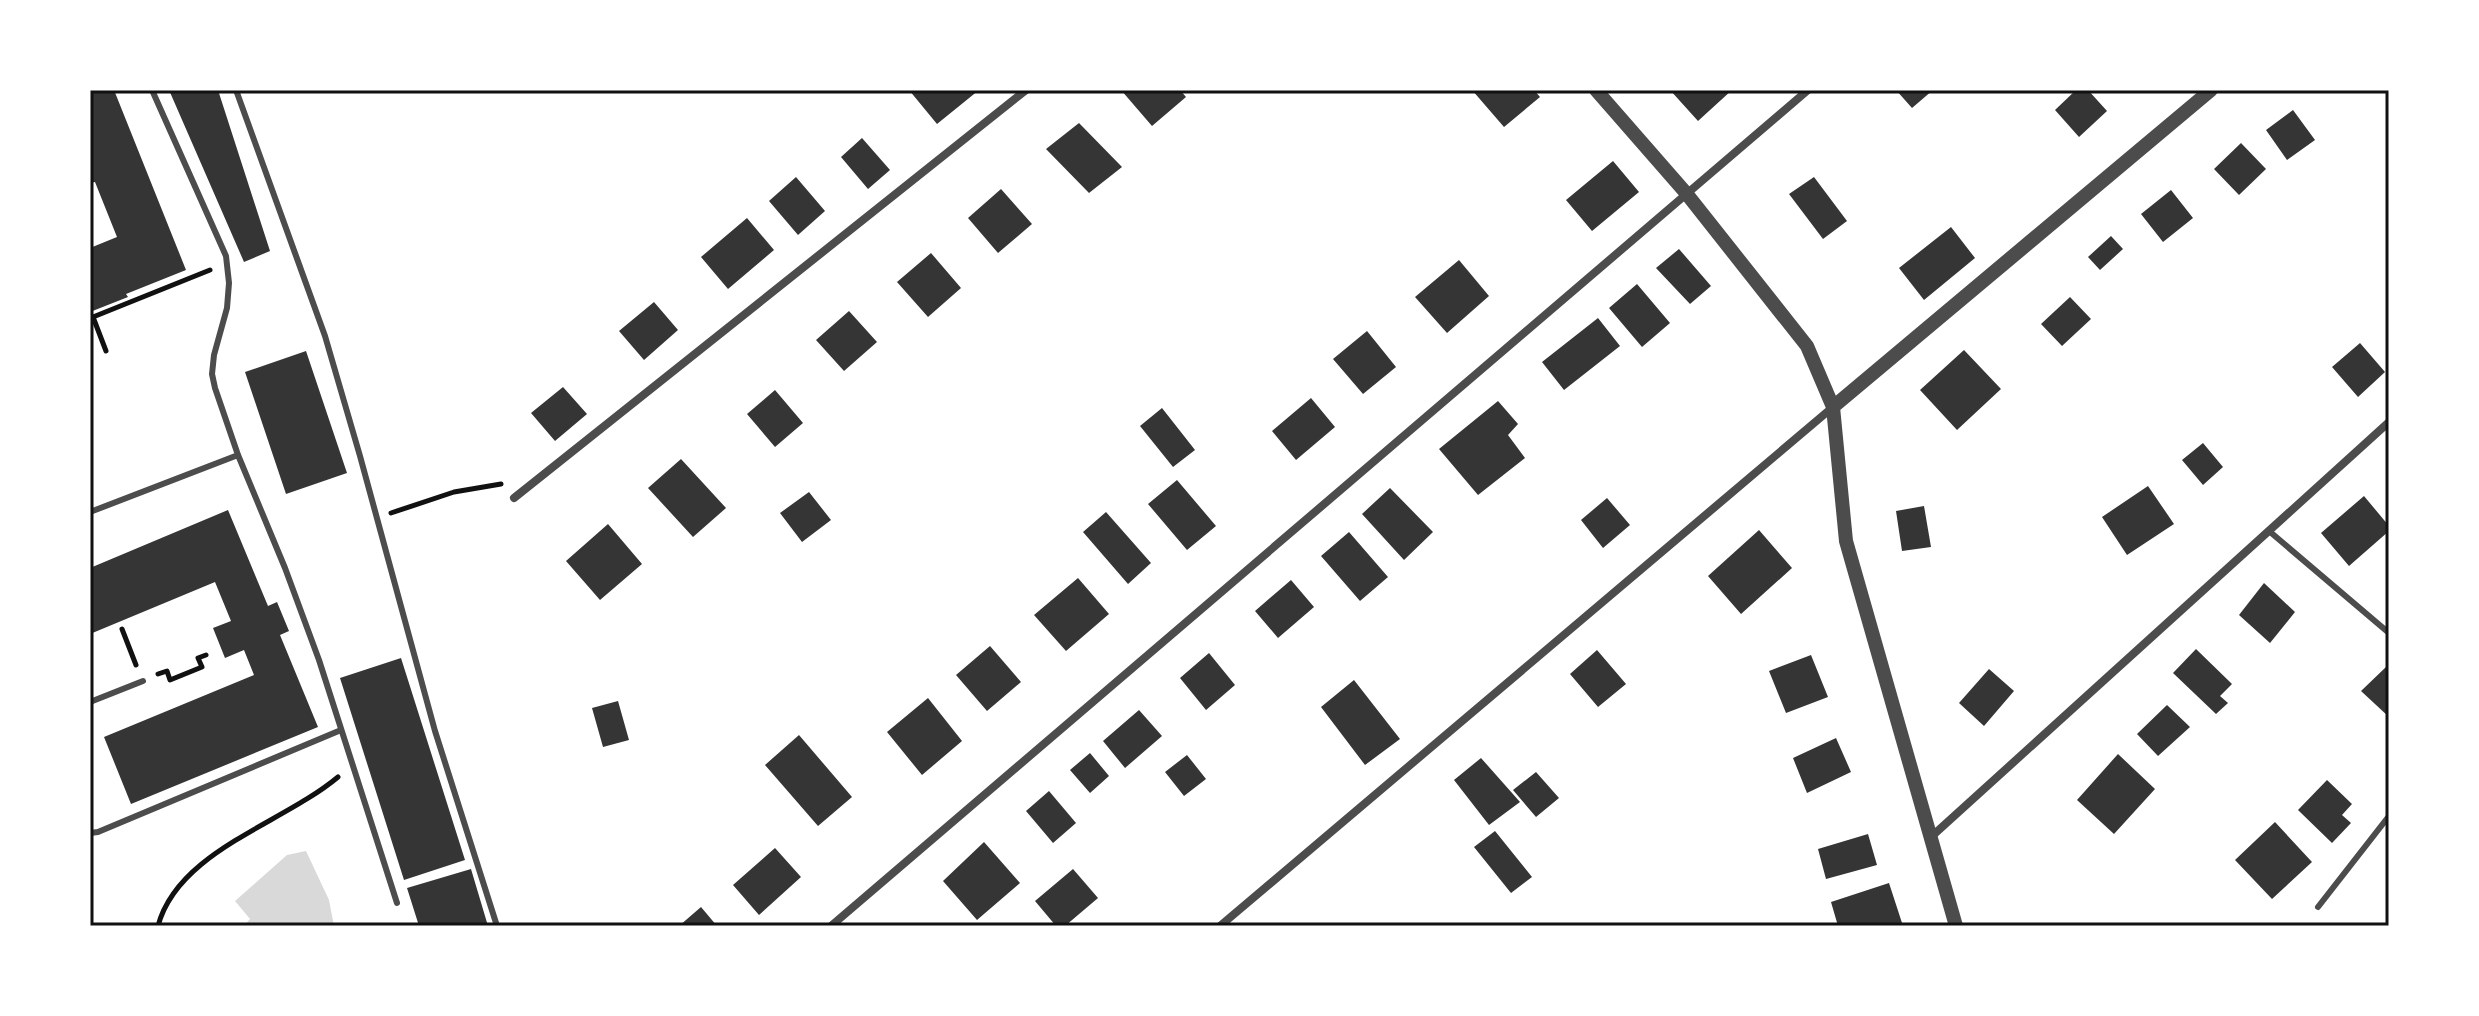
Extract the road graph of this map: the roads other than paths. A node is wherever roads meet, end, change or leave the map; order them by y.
1 (152, 90) edge
2 (236, 90) edge
3 (1026, 90) edge
4 (1596, 90) edge
5 (1808, 90) edge
6 (2211, 90) edge
7 (1686, 193) junction
8 (1833, 407) junction
9 (2389, 422) edge
10 (238, 455) junction
11 (514, 498) road end
12 (90, 512) edge
13 (2269, 531) junction
14 (2389, 633) edge
15 (143, 681) road end
16 (90, 702) edge
17 (341, 730) junction
18 (2389, 816) edge
19 (90, 833) edge
20 (1931, 837) junction
21 (397, 903) dead end
22 (2318, 907) dead end
23 (497, 926) edge
24 (831, 926) edge
25 (1220, 926) edge
26 (1956, 926) edge

1 - 10 lane
2 - 23 lane
3 - 11 street
4 - 7 street
5 - 7 street
6 - 8 street
7 - 8 street
7 - 24 street
8 - 20 street
8 - 25 street
9 - 13 street
10 - 12 lane
10 - 17 lane
13 - 14 lane
13 - 20 street
15 - 16 lane
17 - 19 lane
17 - 21 lane
18 - 22 lane
20 - 26 street

